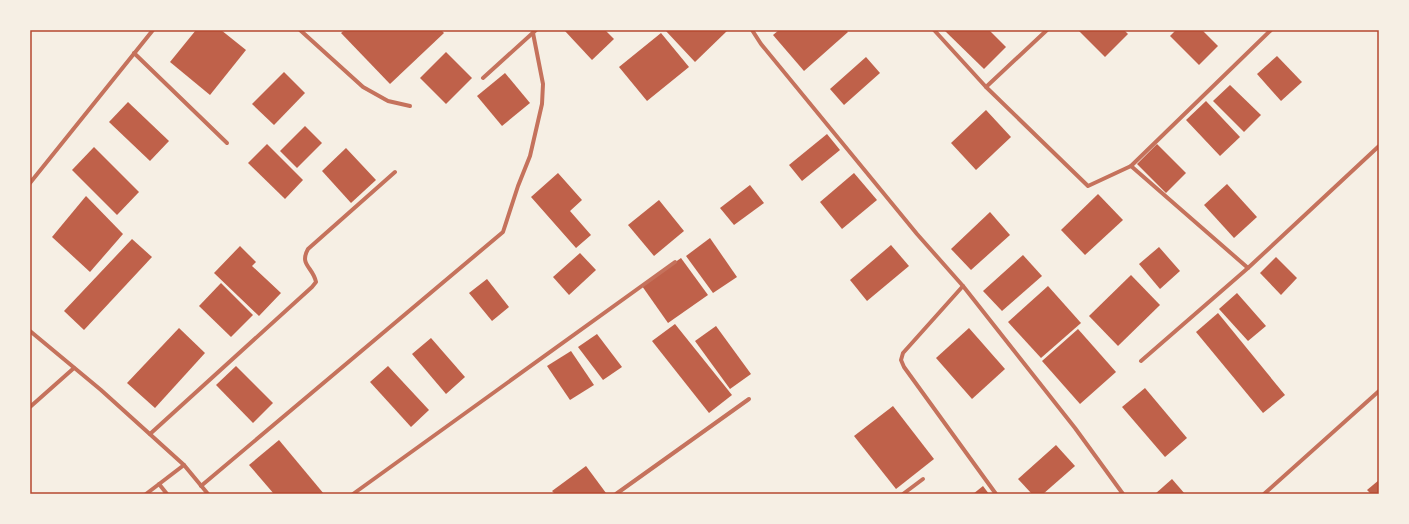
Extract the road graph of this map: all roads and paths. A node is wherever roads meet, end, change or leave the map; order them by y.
1 (153, 30) edge
2 (300, 30) edge
3 (752, 30) edge
4 (934, 30) edge
5 (1047, 30) edge
6 (1271, 30) edge
7 (535, 32) edge
8 (134, 53) junction
9 (483, 78) dead end
10 (986, 86) junction
11 (410, 106) dead end
12 (227, 143) dead end
13 (1379, 146) edge
14 (1131, 166) junction
15 (395, 172) dead end
16 (30, 183) edge
17 (675, 262) dead end
18 (1248, 268) junction
19 (963, 286) junction
20 (30, 331) edge
21 (1141, 361) dead end
22 (74, 368) junction
23 (1379, 391) edge
24 (750, 399) dead end
25 (30, 407) edge
26 (150, 434) junction
27 (184, 465) junction
28 (923, 479) dead end
29 (159, 484) junction
30 (201, 486) junction
31 (146, 494) edge
32 (167, 494) edge
33 (208, 494) edge
34 (353, 494) edge
35 (616, 494) edge
36 (903, 494) edge
37 (996, 494) edge
38 (1124, 494) edge
39 (1264, 494) edge

1 - 8 street
2 - 11 street
3 - 19 street
4 - 10 street
5 - 10 street
6 - 14 street
7 - 9 street
7 - 30 street
8 - 12 street
8 - 16 street
10 - 14 street
13 - 18 street
14 - 18 street
15 - 26 street
17 - 34 street
18 - 21 street
19 - 37 street
19 - 38 street
20 - 22 street
22 - 25 street
22 - 26 street
23 - 39 street
24 - 35 street
26 - 27 street
27 - 29 street
27 - 30 street
28 - 36 street
29 - 31 street
29 - 32 street
30 - 33 street

